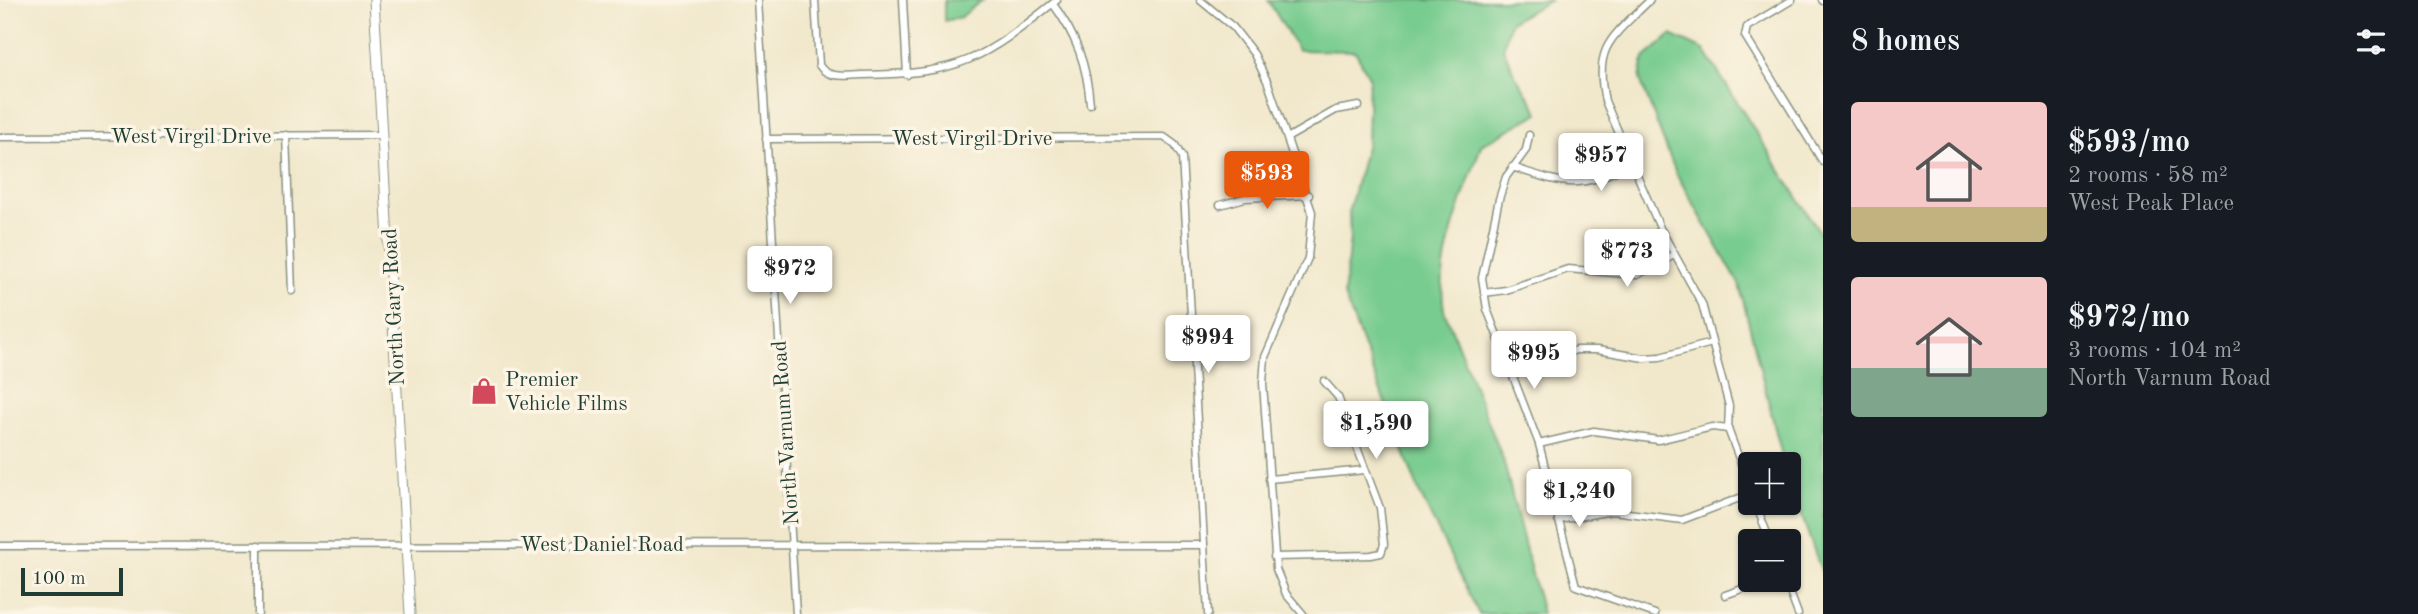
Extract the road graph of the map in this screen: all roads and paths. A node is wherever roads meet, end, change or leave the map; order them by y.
1 (374, 0) edge
2 (758, 0) edge
3 (816, 0) edge
4 (903, 0) edge
5 (1200, 0) edge
6 (1650, 0) edge
7 (1792, 0) edge
8 (1055, 2) edge
9 (906, 75) junction
10 (1090, 104) dead end
11 (1359, 106) dead end
12 (286, 135) junction
13 (382, 135) junction
14 (1529, 135) dead end
15 (0, 137) edge
16 (1287, 138) junction
17 (766, 139) junction
18 (1823, 162) edge
19 (1632, 163) junction
20 (1512, 167) junction
21 (1309, 195) junction
22 (1220, 205) dead end
23 (1674, 255) junction
24 (292, 291) dead end
25 (1485, 293) junction
26 (1712, 343) junction
27 (1513, 372) junction
28 (1324, 381) dead end
29 (1728, 429) junction
30 (1539, 444) junction
31 (1738, 456) edge
32 (1365, 470) junction
33 (1269, 479) junction
34 (1738, 499) edge
35 (1558, 520) junction
36 (407, 544) junction
37 (792, 544) junction
38 (258, 545) junction
39 (1205, 545) junction
40 (0, 546) edge
41 (1274, 557) junction
42 (1738, 590) edge
43 (1790, 592) edge
44 (1725, 595) dead end
45 (258, 614) edge
46 (410, 614) edge
47 (796, 614) edge
48 (1208, 614) edge
49 (1303, 614) edge
50 (1655, 614) edge
51 (1798, 614) edge

1 - 13 street, North Gary Road
2 - 17 street, North Varnum Road
3 - 9 street
4 - 9 street
5 - 16 street
6 - 19 street
7 - 18 street
8 - 9 street
8 - 10 street
11 - 16 street
12 - 13 street, West Virgil Drive
12 - 15 street, West Virgil Drive
12 - 24 street
13 - 36 street, North Gary Road
14 - 20 street
16 - 21 street
17 - 37 street, North Varnum Road
17 - 39 street, West Virgil Drive
19 - 20 street
19 - 23 street
20 - 25 street
21 - 22 street
21 - 33 street
23 - 25 street
23 - 26 street
25 - 27 street
26 - 27 street
26 - 29 street
27 - 30 street
28 - 32 street
29 - 30 street
29 - 31 street
30 - 35 street
32 - 33 street
32 - 41 street
33 - 41 street
34 - 35 street
35 - 50 street
36 - 37 street, West Daniel Road
36 - 38 street, West Daniel Road
36 - 46 street, North Gary Road
37 - 39 street, West Daniel Road
37 - 47 street, North Varnum Road
38 - 40 street, West Daniel Road
38 - 45 street
39 - 48 street
41 - 49 street
42 - 44 street
43 - 51 street

